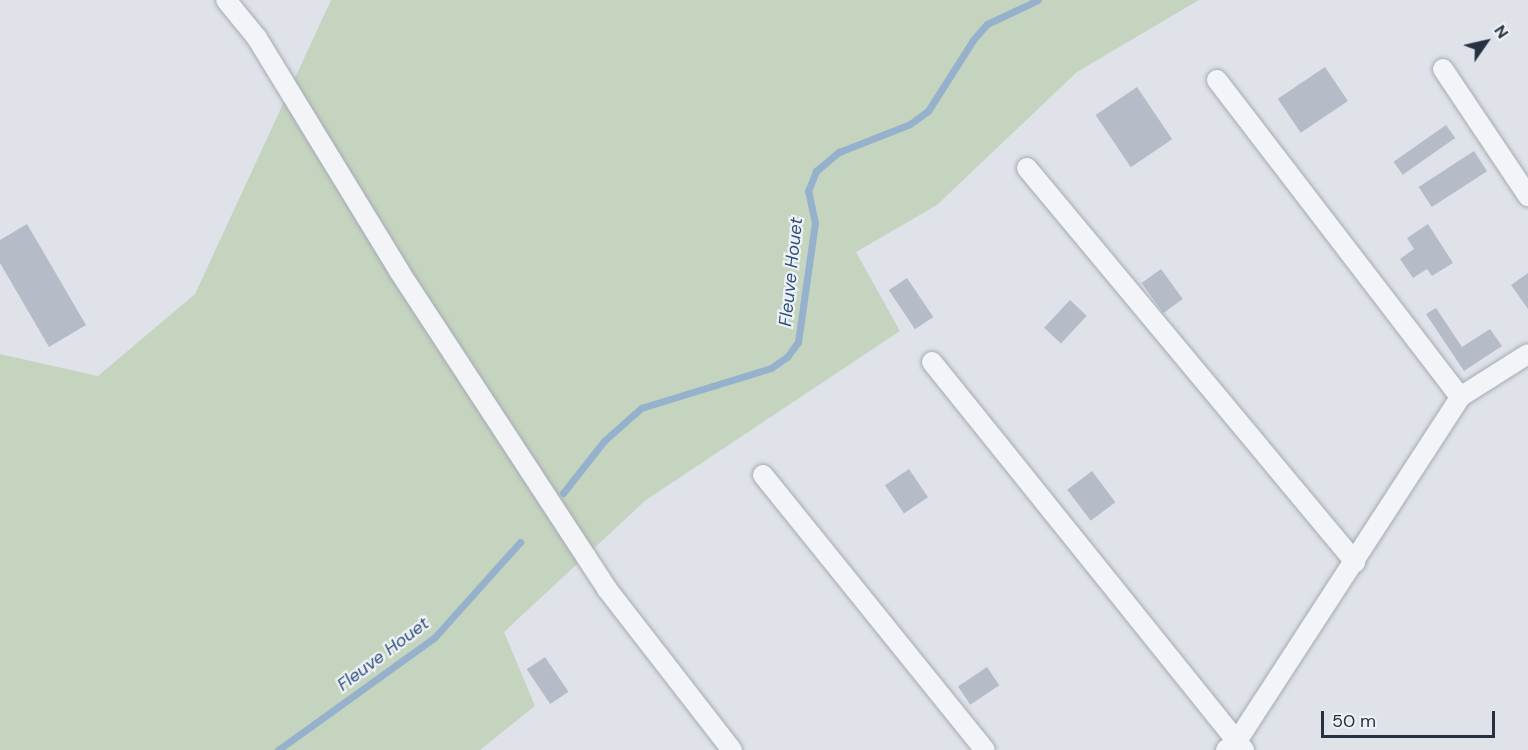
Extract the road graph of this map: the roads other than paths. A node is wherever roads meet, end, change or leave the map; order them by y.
1 (226, 0) edge
2 (1443, 69) dead end
3 (1217, 80) dead end
4 (1027, 168) dead end
5 (1528, 196) edge
6 (1528, 354) edge
7 (932, 362) dead end
8 (1460, 397) junction
9 (763, 475) dead end
10 (1355, 562) junction
11 (1236, 747) edge
12 (732, 750) edge
13 (985, 750) edge

1 - 12 street
2 - 5 street
3 - 8 street
4 - 10 street
6 - 8 street
7 - 11 street
8 - 10 street
9 - 13 street
10 - 11 street

